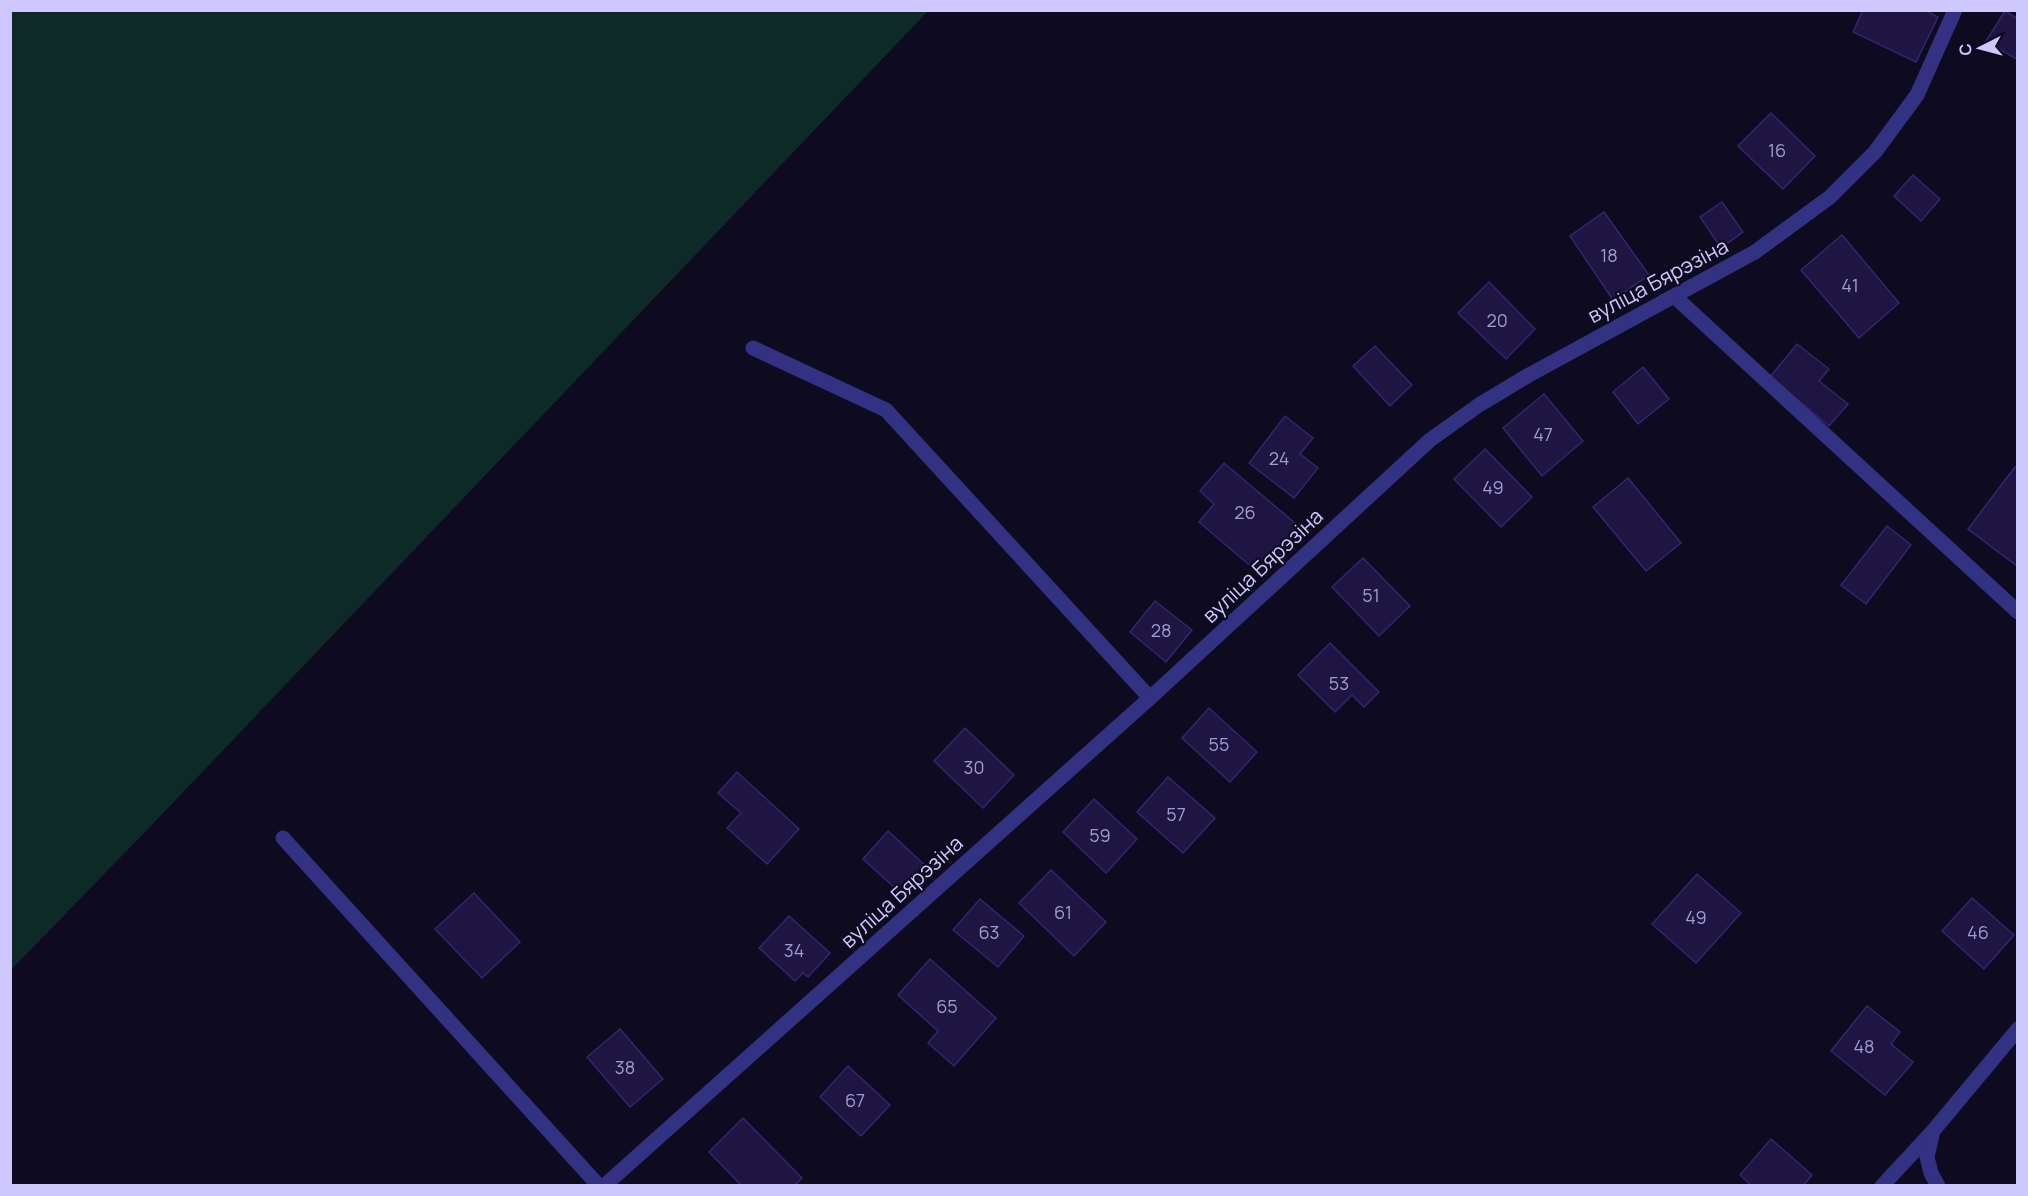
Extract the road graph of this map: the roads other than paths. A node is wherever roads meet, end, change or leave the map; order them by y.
1 (1954, 10) edge
2 (1674, 296) junction
3 (753, 348) dead end
4 (2018, 612) edge
5 (1150, 698) junction
6 (283, 838) dead end
7 (2018, 1029) edge
8 (1933, 1131) junction
9 (598, 1185) edge
10 (604, 1185) edge
11 (1882, 1185) edge
12 (1938, 1185) edge

1 - 2 street, вуліца Бярэзіна
2 - 4 street
2 - 5 street, вуліца Бярэзіна
3 - 5 street
5 - 10 street, вуліца Бярэзіна
6 - 9 street
7 - 8 street
8 - 11 street
8 - 12 street

